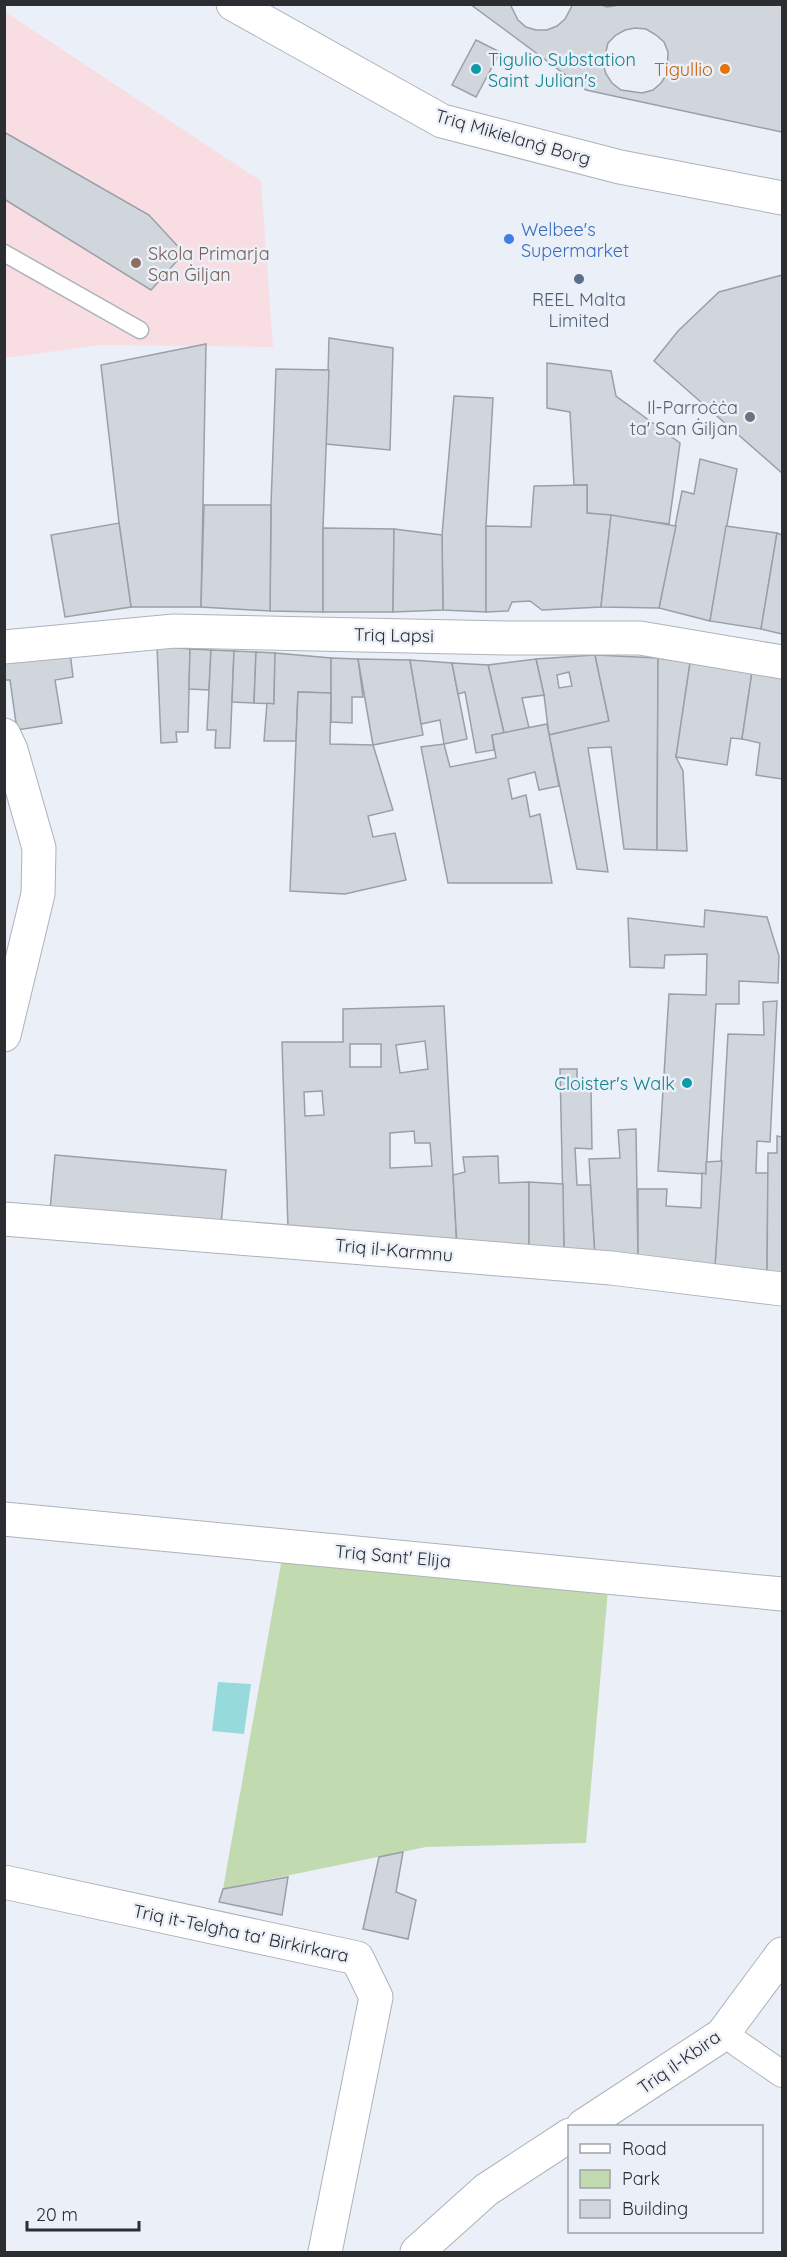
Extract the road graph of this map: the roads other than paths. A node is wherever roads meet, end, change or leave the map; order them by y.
1 (233, 4) edge
2 (783, 198) edge
3 (4, 253) edge
4 (140, 330) dead end
5 (6, 645) edge
6 (783, 662) edge
7 (4, 735) edge
8 (4, 1035) edge
9 (4, 1219) edge
10 (783, 1289) edge
11 (4, 1519) edge
12 (783, 1594) edge
13 (4, 1881) edge
14 (783, 1954) edge
15 (729, 2039) junction
16 (783, 2074) edge
17 (586, 2125) edge
18 (568, 2136) edge
19 (325, 2253) edge
20 (417, 2253) edge

1 - 2 street, Triq Mikielanġ Borg
3 - 4 lane
5 - 6 street, Triq Lapsi
7 - 8 street
9 - 10 street, Triq il-Karmnu
11 - 12 street, Triq Sant' Elija
13 - 19 street, Triq it-Telgħa ta' Birkirkara
14 - 15 street, Triq il-Kbira
15 - 16 street
15 - 17 street, Triq il-Kbira
18 - 20 street

